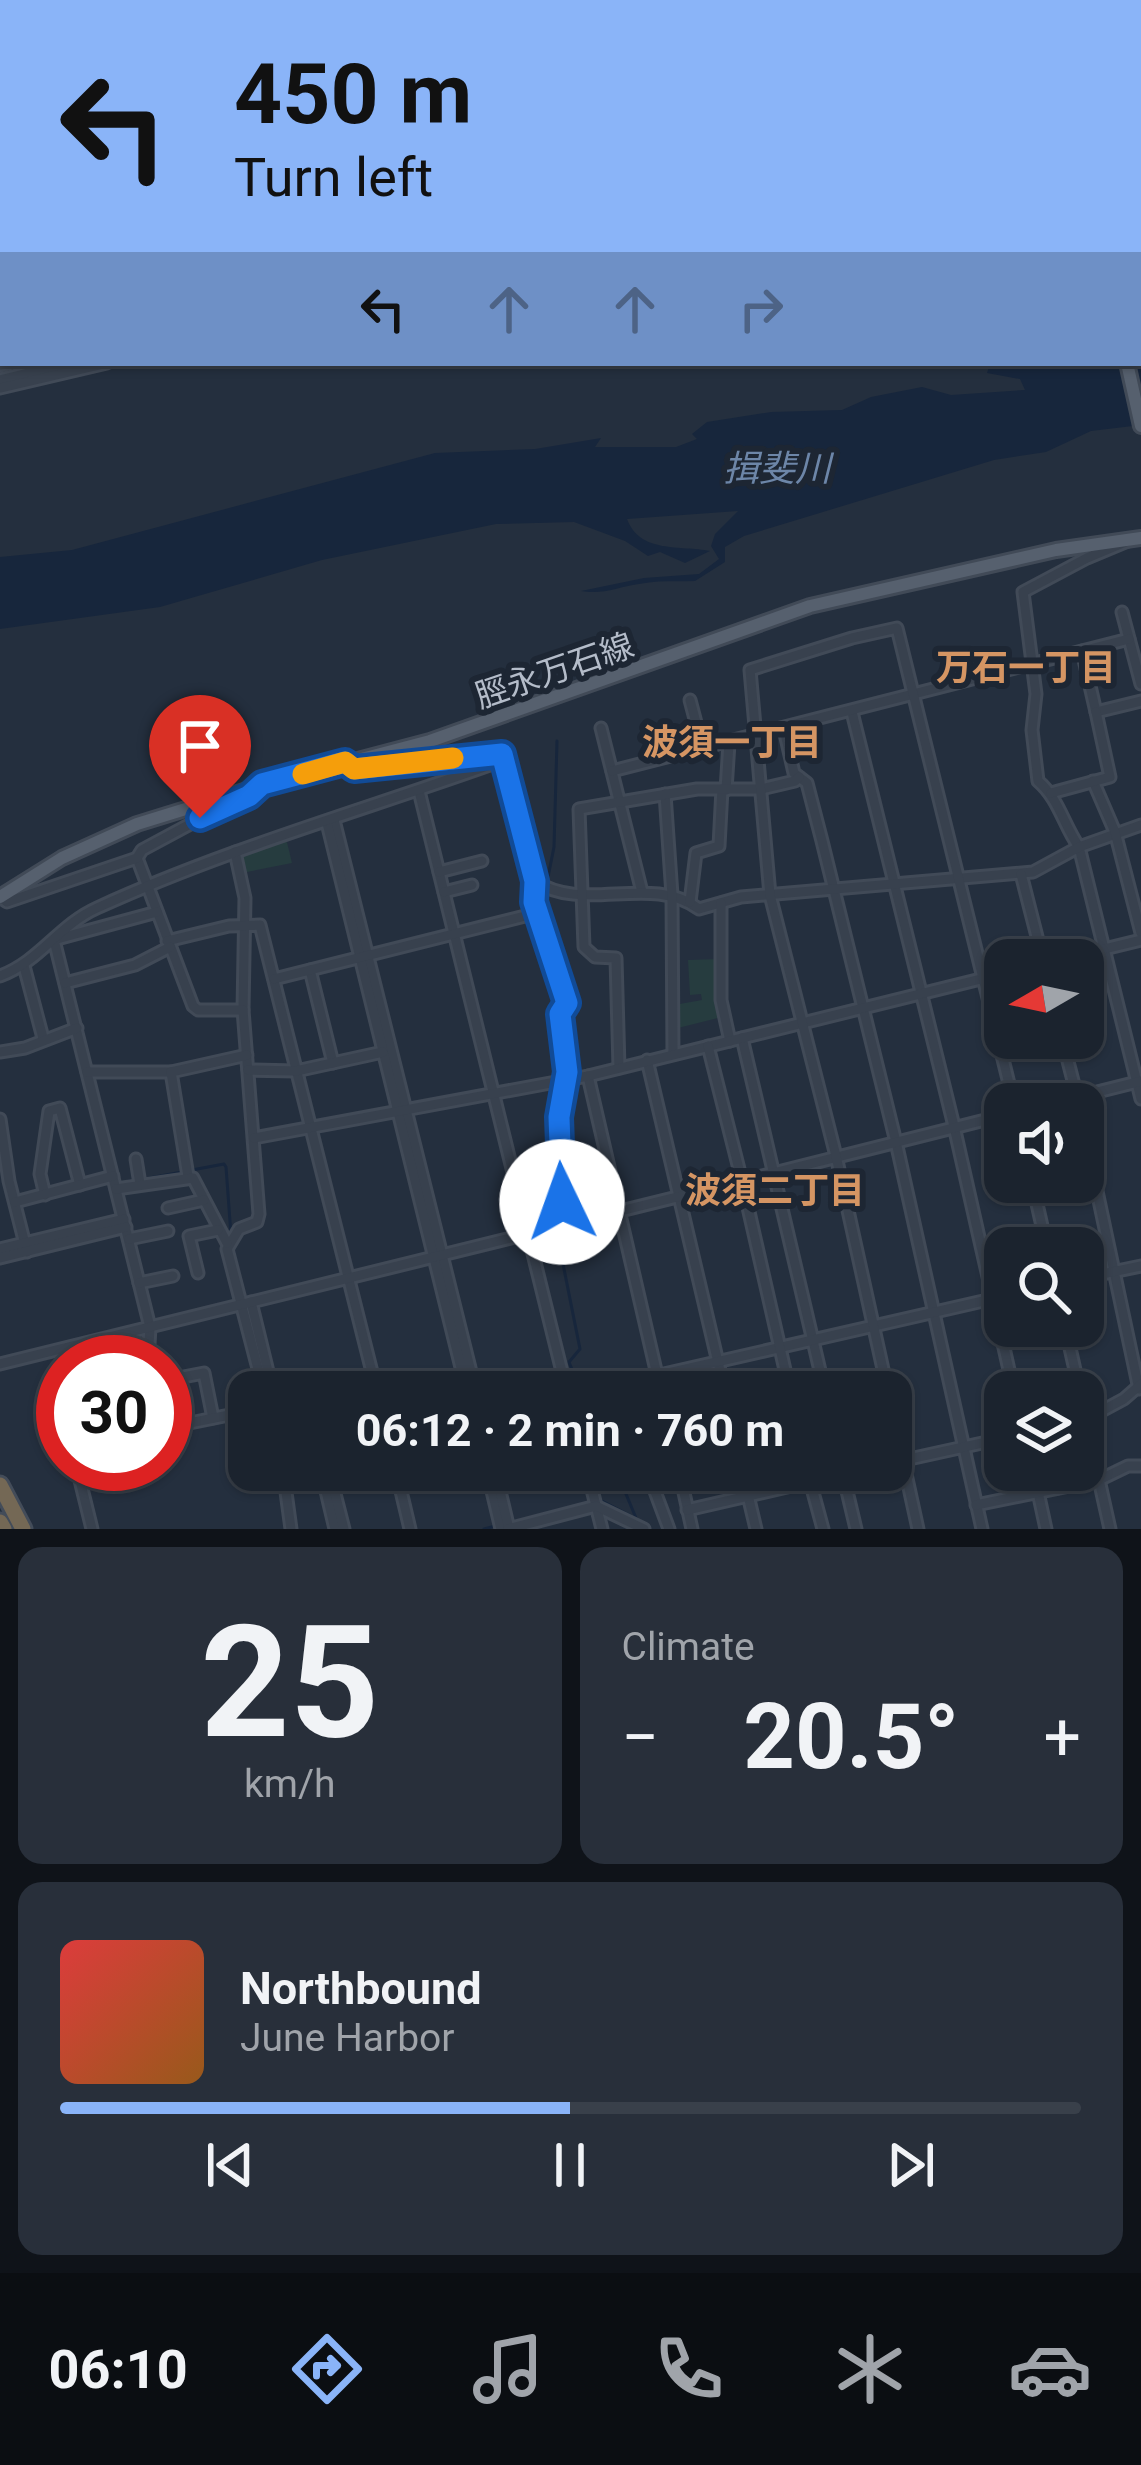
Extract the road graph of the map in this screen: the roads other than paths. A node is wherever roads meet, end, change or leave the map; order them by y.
1 (60, 366) edge
2 (92, 366) edge
3 (1128, 366) edge
4 (0, 384) edge
5 (1141, 426) edge
6 (1136, 538) edge
7 (1122, 612) dead end
8 (1129, 639) junction
9 (1082, 651) junction
10 (1032, 664) junction
11 (1141, 684) edge
12 (914, 693) junction
13 (690, 700) dead end
14 (1141, 701) edge
15 (852, 712) junction
16 (1096, 712) junction
17 (602, 728) dead end
18 (784, 729) junction
19 (757, 735) junction
20 (729, 743) junction
21 (703, 749) junction
22 (504, 760) junction
23 (345, 762) junction
24 (612, 771) junction
25 (799, 777) junction
26 (1093, 782) junction
27 (262, 784) junction
28 (724, 789) junction
29 (761, 789) junction
30 (419, 791) junction
31 (1051, 793) junction
32 (665, 794) junction
33 (621, 803) junction
34 (330, 821) junction
35 (1141, 825) edge
36 (1115, 832) junction
37 (1079, 847) junction
38 (235, 852) junction
39 (137, 857) junction
40 (482, 861) dead end
41 (439, 872) junction
42 (1021, 874) junction
43 (959, 880) junction
44 (535, 881) junction
45 (147, 886) junction
46 (472, 886) dead end
47 (895, 886) junction
48 (833, 891) junction
49 (444, 892) junction
50 (642, 892) junction
51 (580, 893) junction
52 (672, 895) junction
53 (770, 895) junction
54 (1, 899) edge
55 (721, 903) junction
56 (694, 906) junction
57 (157, 912) junction
58 (537, 913) junction
59 (672, 923) junction
60 (245, 926) junction
61 (454, 934) junction
62 (1141, 937) edge
63 (1038, 939) edge
64 (1102, 939) edge
65 (54, 940) junction
66 (169, 944) junction
67 (1104, 949) joint
68 (364, 957) junction
69 (24, 966) junction
70 (310, 970) junction
71 (0, 976) edge
72 (983, 978) junction
73 (274, 979) junction
74 (65, 983) junction
75 (922, 992) junction
76 (862, 1008) junction
77 (243, 1010) junction
78 (802, 1023) junction
79 (76, 1028) junction
80 (43, 1038) junction
81 (742, 1038) junction
82 (730, 1041) junction
83 (708, 1046) junction
84 (0, 1052) edge
85 (383, 1052) junction
86 (673, 1054) junction
87 (247, 1055) junction
88 (647, 1060) junction
89 (333, 1063) junction
90 (620, 1068) junction
91 (248, 1070) junction
92 (296, 1071) junction
93 (88, 1072) junction
94 (172, 1072) junction
95 (589, 1076) junction
96 (565, 1080) junction
97 (1139, 1082) edge
98 (1009, 1083) edge
99 (1104, 1092) edge
100 (493, 1094) junction
101 (1141, 1099) edge
102 (402, 1112) junction
103 (0, 1119) edge
104 (984, 1120) edge
105 (310, 1128) junction
106 (954, 1128) junction
107 (254, 1138) junction
108 (896, 1142) junction
109 (836, 1156) junction
110 (136, 1159) dead end
111 (775, 1172) junction
112 (113, 1176) junction
113 (188, 1176) junction
114 (742, 1181) junction
115 (140, 1184) junction
116 (80, 1185) junction
117 (116, 1189) junction
118 (45, 1195) junction
119 (681, 1196) junction
120 (204, 1200) junction
121 (15, 1202) junction
122 (1099, 1203) edge
123 (168, 1208) dead end
124 (621, 1210) junction
125 (554, 1227) junction
126 (126, 1228) junction
127 (218, 1230) junction
128 (168, 1231) dead end
129 (528, 1234) junction
130 (984, 1241) edge
131 (227, 1243) junction
132 (26, 1247) junction
133 (0, 1249) edge
134 (438, 1255) junction
135 (0, 1258) edge
136 (1141, 1266) edge
137 (1114, 1272) junction
138 (198, 1273) dead end
139 (1104, 1274) edge
140 (173, 1276) dead end
141 (348, 1278) junction
142 (140, 1283) junction
143 (984, 1300) edge
144 (246, 1304) junction
145 (934, 1312) junction
146 (873, 1326) junction
147 (150, 1327) junction
148 (150, 1335) edge
149 (813, 1340) junction
150 (779, 1347) junction
151 (718, 1361) junction
152 (0, 1364) edge
153 (260, 1371) edge
154 (267, 1371) edge
155 (371, 1371) edge
156 (467, 1371) edge
157 (563, 1371) edge
158 (657, 1371) edge
159 (675, 1371) edge
160 (720, 1371) edge
161 (785, 1371) edge
162 (820, 1371) edge
163 (883, 1371) edge
164 (192, 1375) edge
165 (1140, 1387) edge
166 (1104, 1409) edge
167 (228, 1415) edge
168 (213, 1418) junction
169 (192, 1422) edge
170 (984, 1443) edge
171 (964, 1447) junction
172 (912, 1459) edge
173 (1141, 1466) edge
174 (1104, 1478) edge
175 (0, 1485) edge
176 (83, 1491) edge
177 (285, 1491) edge
178 (330, 1491) edge
179 (401, 1491) edge
180 (496, 1491) edge
181 (592, 1491) edge
182 (655, 1491) edge
183 (683, 1491) edge
184 (747, 1491) edge
185 (763, 1491) edge
186 (813, 1491) edge
187 (847, 1491) edge
188 (906, 1491) edge
189 (1042, 1491) edge
190 (1101, 1491) edge
191 (1037, 1492) junction
192 (748, 1496) junction
193 (0, 1498) edge
194 (976, 1505) junction
195 (596, 1506) junction
196 (687, 1510) junction
197 (19, 1529) edge
198 (92, 1529) edge
199 (290, 1529) edge
200 (339, 1529) edge
201 (410, 1529) edge
202 (506, 1529) edge
203 (602, 1529) edge
204 (644, 1529) edge
205 (669, 1529) edge
206 (692, 1529) edge
207 (756, 1529) edge
208 (823, 1529) edge
209 (856, 1529) edge
210 (918, 1529) edge
211 (982, 1529) edge
212 (1046, 1529) edge
213 (1110, 1529) edge

1 - 4 street
2 - 4 street
3 - 5 main road
6 - 10 street
6 - 23 main road, 脛永万石線
7 - 8 street
8 - 9 street
8 - 11 street
9 - 10 street
9 - 16 street
10 - 12 street
10 - 31 street
12 - 15 street
12 - 19 street
12 - 43 street
13 - 21 street
14 - 16 street
15 - 18 street
15 - 47 street
16 - 26 street
17 - 24 street
18 - 19 street
18 - 25 street
19 - 20 street
19 - 29 street
20 - 21 street
20 - 28 street
21 - 24 street
22 - 23 street
22 - 30 street
22 - 44 street
23 - 27 main road, 脛永万石線
24 - 33 street
25 - 29 street
25 - 48 street
26 - 31 street
26 - 36 street
27 - 39 street
27 - 54 main road, 脛永万石線
28 - 29 street
28 - 32 street
28 - 56 street
29 - 53 street
30 - 34 street
30 - 41 street
31 - 37 street
32 - 33 street
32 - 52 street
33 - 50 street
33 - 51 street
34 - 38 street
34 - 68 street
35 - 36 street
36 - 37 street
36 - 62 street
37 - 42 street
37 - 64 street
38 - 45 street
38 - 60 street
39 - 45 street
39 - 54 street
40 - 41 street
41 - 49 street
42 - 43 street
42 - 63 street
43 - 47 street
43 - 72 street
44 - 51 street
44 - 58 street
45 - 57 street
45 - 65 street
46 - 49 street
47 - 48 street
47 - 75 street
48 - 53 street
48 - 76 street
49 - 61 street
50 - 51 street
50 - 52 street
51 - 90 street
52 - 56 street
52 - 59 street
53 - 55 street
53 - 78 street
55 - 56 street
55 - 82 street
56 - 59 street
57 - 65 street
57 - 66 street
58 - 61 street
58 - 96 street
59 - 86 street
60 - 66 street
60 - 73 street
60 - 77 street
61 - 68 street
61 - 100 street
62 - 67 street
65 - 69 street
65 - 74 street
66 - 74 street
66 - 77 street
67 - 97 street
68 - 70 street
68 - 85 street
68 - 102 street
69 - 71 street
69 - 80 street
70 - 73 street
70 - 89 street
72 - 75 street
72 - 98 street
73 - 92 street
74 - 79 street
75 - 76 street
75 - 106 street
76 - 78 street
76 - 108 street
77 - 87 street
78 - 81 street
78 - 109 street
79 - 80 street
79 - 93 street
80 - 84 street
81 - 82 street
81 - 111 street
82 - 83 street
83 - 86 street
83 - 114 street
85 - 89 street
85 - 102 street
86 - 88 street
87 - 91 street
87 - 94 street
88 - 90 street
88 - 119 street
89 - 92 street
90 - 95 street
91 - 92 street
91 - 107 street
92 - 105 street
93 - 94 street
93 - 112 street
94 - 113 street
95 - 96 street
95 - 124 street
96 - 100 street
96 - 125 street
97 - 99 street
97 - 101 street
100 - 102 street
100 - 129 street
102 - 105 street
102 - 134 street
103 - 121 street
104 - 106 street
105 - 107 street
105 - 141 street
106 - 108 street
106 - 130 street
107 - 131 street
108 - 109 street
108 - 145 street
109 - 111 street
109 - 146 street
110 - 115 street
111 - 114 street
111 - 149 street
112 - 116 street
112 - 117 street
113 - 115 street
113 - 120 street
114 - 119 street
114 - 150 street
115 - 117 street
116 - 118 street
116 - 118 street
117 - 126 street
118 - 121 street
119 - 124 street
119 - 151 street
120 - 123 street
120 - 127 street
121 - 132 street
122 - 137 street
124 - 125 street
124 - 158 street
125 - 129 street
126 - 128 street
126 - 132 street
126 - 142 street
127 - 131 street
127 - 138 street
129 - 134 street
129 - 157 street
131 - 144 street
132 - 133 street
132 - 135 street
134 - 141 street
134 - 156 street
136 - 137 street
137 - 139 street
137 - 165 street
140 - 142 street
141 - 144 street
141 - 155 street
142 - 147 street
143 - 145 street
144 - 147 street
144 - 153 street
144 - 154 street
145 - 146 street
145 - 171 street
146 - 149 street
146 - 163 street
147 - 148 street
147 - 152 street
149 - 150 street
149 - 162 street
150 - 151 street
150 - 161 street
151 - 159 street
151 - 160 street
164 - 168 street
165 - 166 street
167 - 168 street
168 - 169 street
170 - 171 street
171 - 172 street
171 - 194 street
173 - 174 street
175 - 197 highway
176 - 198 street
177 - 199 street
178 - 200 street
179 - 201 street
180 - 202 street
181 - 195 street
182 - 205 street
183 - 196 street
184 - 192 street
185 - 192 street
186 - 208 street
187 - 209 street
188 - 210 street
189 - 191 street
190 - 213 street
191 - 194 street
191 - 212 street
192 - 196 street
192 - 207 street
193 - 197 highway
194 - 211 street
195 - 202 street
195 - 203 street
195 - 204 street
196 - 206 street

